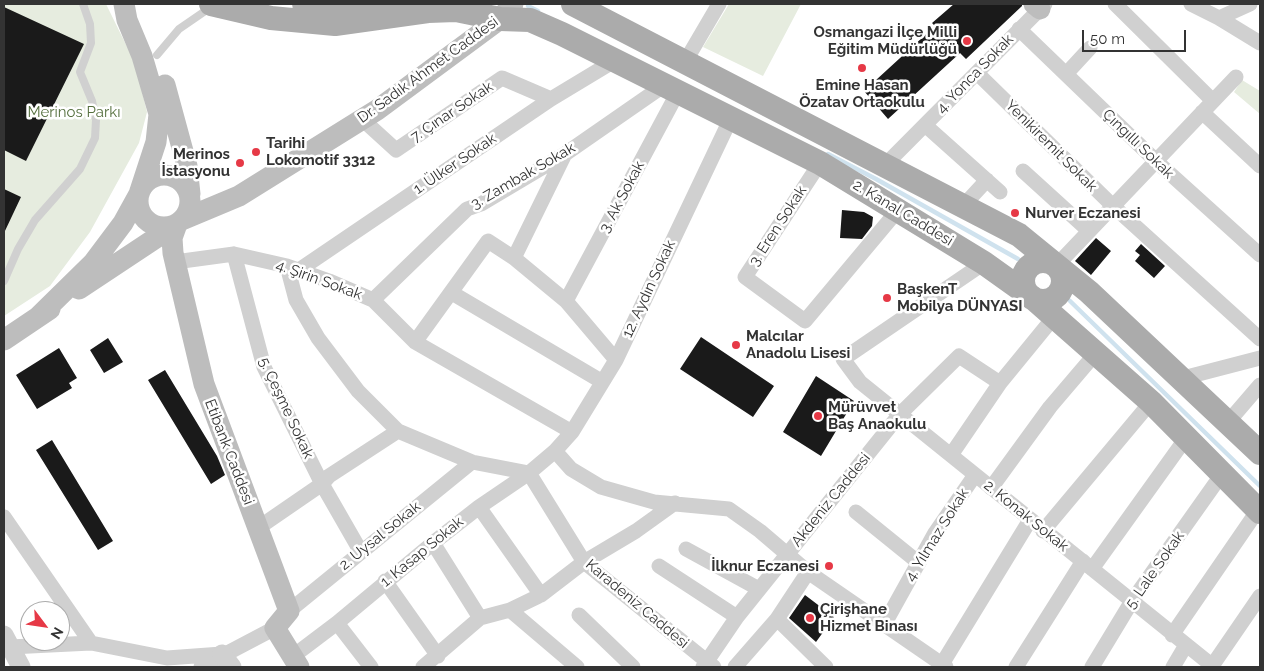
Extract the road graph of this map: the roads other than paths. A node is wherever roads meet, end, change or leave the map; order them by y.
1 (83, 4) edge
2 (124, 4) edge
3 (134, 4) edge
4 (213, 4) edge
5 (306, 4) edge
6 (377, 4) edge
7 (719, 4) edge
8 (1114, 4) edge
9 (1191, 4) edge
10 (1250, 4) edge
11 (1040, 5) edge
12 (581, 7) edge
13 (492, 11) edge
14 (1219, 18) junction
15 (1019, 29) junction
16 (1260, 43) edge
17 (1090, 48) dead end
18 (156, 55) junction
19 (614, 61) junction
20 (685, 62) junction
21 (977, 73) junction
22 (1066, 74) junction
23 (1236, 77) dead end
24 (670, 89) junction
25 (551, 99) junction
26 (1213, 101) junction
27 (1202, 112) junction
28 (731, 118) junction
29 (362, 119) junction
30 (925, 125) junction
31 (565, 154) junction
32 (1156, 161) junction
33 (820, 163) junction
34 (885, 165) junction
35 (1260, 166) edge
36 (1023, 171) dead end
37 (986, 180) junction
38 (1000, 192) dead end
39 (139, 194) junction
40 (190, 194) junction
41 (963, 206) junction
42 (1112, 206) junction
43 (898, 210) junction
44 (180, 222) junction
45 (1089, 231) junction
46 (234, 254) junction
47 (1260, 255) edge
48 (514, 258) junction
49 (176, 262) junction
50 (984, 263) junction
51 (1056, 266) junction
52 (293, 268) junction
53 (4, 281) edge
54 (452, 293) junction
55 (1033, 298) junction
56 (373, 300) junction
57 (566, 301) junction
58 (38, 317) junction
59 (1054, 317) junction
60 (1260, 339) edge
61 (4, 340) edge
62 (414, 342) junction
63 (1096, 353) junction
64 (1260, 358) edge
65 (616, 360) junction
66 (1183, 378) junction
67 (601, 381) junction
68 (1000, 383) junction
69 (1260, 385) edge
70 (1151, 402) junction
71 (900, 414) junction
72 (1228, 421) junction
73 (398, 431) junction
74 (572, 432) junction
75 (1186, 438) junction
76 (555, 451) junction
77 (1260, 453) edge
78 (951, 454) junction
79 (472, 462) junction
80 (529, 472) junction
81 (975, 474) junction
82 (1222, 474) junction
83 (322, 484) junction
84 (991, 488) junction
85 (675, 503) junction
86 (479, 506) junction
87 (1259, 511) edge
88 (856, 512) dead end
89 (4, 517) edge
90 (1030, 520) junction
91 (258, 528) junction
92 (1043, 531) junction
93 (433, 543) junction
94 (686, 549) dead end
95 (361, 552) junction
96 (787, 554) junction
97 (584, 562) junction
98 (918, 563) junction
99 (1088, 565) junction
100 (659, 566) dead end
101 (808, 572) junction
102 (385, 581) junction
103 (759, 589) junction
104 (541, 595) junction
105 (1260, 596) edge
106 (1132, 601) junction
107 (510, 610) junction
108 (288, 611) junction
109 (579, 615) dead end
110 (737, 617) junction
111 (480, 618) junction
112 (777, 619) junction
113 (337, 623) junction
114 (885, 623) junction
115 (275, 628) junction
116 (1172, 635) junction
117 (7, 641) edge
118 (91, 643) junction
119 (1186, 645) junction
120 (438, 656) junction
121 (227, 661) edge
122 (296, 662) edge
123 (708, 666) edge
124 (944, 666) edge
125 (21, 667) edge
126 (200, 667) edge
127 (371, 667) edge
128 (423, 667) edge
129 (577, 667) edge
130 (633, 667) edge
131 (735, 667) edge
132 (826, 667) edge
133 (1016, 667) edge
134 (1092, 667) edge
135 (1173, 667) edge
136 (1213, 667) edge

1 - 53 lane
2 - 39 main road
3 - 18 main road
4 - 13 main road, 2. Kanal Caddesi
4 - 18 lane
5 - 6 main road
7 - 20 street
8 - 26 street
9 - 14 street
10 - 14 street
11 - 15 street, 4. Yonca Sokak
12 - 20 main road, 2. Kanal Caddesi
13 - 19 main road, 2. Kanal Caddesi
13 - 29 main road, Dr. Sadık Ahmet Caddesi
14 - 16 street
15 - 21 street, 4. Yonca Sokak
15 - 22 street, Çıngıllı Sokak
17 - 22 street
18 - 40 main road
19 - 24 main road, 2. Kanal Caddesi
19 - 25 street, 1. Ülker Sokak
20 - 34 main road, 2. Kanal Caddesi
21 - 30 street, 4. Yonca Sokak
21 - 42 street, Yenikiremit Sokak
22 - 32 street, Çıngıllı Sokak
23 - 26 street
24 - 28 main road, 2. Kanal Caddesi
24 - 31 street, 3. Zambak Sokak
24 - 57 street, 3. Ak Sokak
25 - 29 street, 7. Çınar Sokak
25 - 52 street, 1. Ülker Sokak
26 - 27 street
27 - 32 street
27 - 35 street
28 - 33 main road, 2. Kanal Caddesi
28 - 65 street, 12. Aydın Sokak
29 - 44 main road, Dr. Sadık Ahmet Caddesi
30 - 34 street, 4. Yonca Sokak
30 - 37 street
31 - 48 street
31 - 56 street, 3. Zambak Sokak
32 - 42 street
32 - 47 street, Çıngıllı Sokak
33 - 43 main road, 2. Kanal Caddesi
33 - 43 street, 3. Eren Sokak
34 - 41 main road, 2. Kanal Caddesi
36 - 45 street
37 - 38 street
37 - 41 street
39 - 40 main road
39 - 44 main road
39 - 58 main road
40 - 44 main road
41 - 51 main road, 2. Kanal Caddesi
42 - 45 street
42 - 60 street, Yenikiremit Sokak
43 - 50 main road, 2. Kanal Caddesi
44 - 49 main road, Etibank Caddesi
44 - 58 main road, Dr. Sadık Ahmet Caddesi
45 - 51 street
46 - 49 street, 4. Şirin Sokak
46 - 52 street, 4. Şirin Sokak
46 - 83 street, 5. Çeşme Sokak
48 - 54 street
48 - 57 street
49 - 91 main road, Etibank Caddesi
50 - 55 main road, 2. Kanal Caddesi
50 - 71 street, 2. Konak Sokak
51 - 55 main road
51 - 66 main road, 2. Kanal Caddesi
52 - 56 street, 4. Şirin Sokak
52 - 73 street
54 - 62 street
54 - 67 street
55 - 59 main road, 2. Kanal Caddesi
56 - 62 street, 4. Şirin Sokak
57 - 65 street
58 - 61 main road, Dr. Sadık Ahmet Caddesi
59 - 63 main road, 2. Kanal Caddesi
59 - 68 street
62 - 74 street, 4. Şirin Sokak
63 - 70 main road, 2. Kanal Caddesi
63 - 84 street
64 - 66 street
65 - 67 street, 12. Aydın Sokak
66 - 72 main road, 2. Kanal Caddesi
67 - 74 street, 12. Aydın Sokak
68 - 71 street, Akdeniz Caddesi
68 - 78 street
69 - 72 street
70 - 75 main road, 2. Kanal Caddesi
70 - 92 street
71 - 78 street, 2. Konak Sokak
71 - 96 street, Akdeniz Caddesi
72 - 77 main road, 2. Kanal Caddesi
73 - 79 street
73 - 83 street
74 - 76 street, 12. Aydın Sokak
75 - 82 main road, 2. Kanal Caddesi
75 - 99 street
76 - 80 street, 1. Kasap Sokak
76 - 85 street
78 - 81 street, 2. Konak Sokak
79 - 80 street
79 - 95 street, 2. Uysal Sokak
80 - 86 street, 1. Kasap Sokak
80 - 97 street, Karadeniz Caddesi
81 - 84 street, 2. Konak Sokak
81 - 98 street, 4. Yılmaz Sokak
82 - 87 main road, 2. Kanal Caddesi
82 - 106 street, 5. Lale Sokak
83 - 91 street
83 - 95 street, 5. Çeşme Sokak
84 - 90 street, 2. Konak Sokak
85 - 96 street
85 - 97 street
86 - 93 street, 1. Kasap Sokak
86 - 104 street
87 - 116 street
88 - 98 street
89 - 118 street
90 - 92 street, 2. Konak Sokak
90 - 124 street
91 - 108 main road, Etibank Caddesi
92 - 99 street, 2. Konak Sokak
93 - 102 street, 1. Kasap Sokak
93 - 111 street
94 - 103 street
95 - 108 street, 2. Uysal Sokak
96 - 101 street
96 - 103 street, Akdeniz Caddesi
97 - 104 street
97 - 123 street, Karadeniz Caddesi
98 - 114 street, 4. Yılmaz Sokak
99 - 106 street, 2. Konak Sokak
99 - 133 street
100 - 110 street
101 - 112 street
101 - 114 street
102 - 113 street, 1. Kasap Sokak
102 - 120 street
103 - 110 street, Akdeniz Caddesi
104 - 107 street
105 - 136 street
106 - 116 street, 2. Konak Sokak
106 - 134 street, 5. Lale Sokak
107 - 111 street
107 - 129 street
108 - 115 main road
109 - 130 street
110 - 123 street, Akdeniz Caddesi
111 - 120 street
112 - 131 street
112 - 132 street
113 - 122 street, 1. Kasap Sokak
113 - 127 street
114 - 124 street
115 - 121 street
115 - 122 main road
116 - 119 street, 2. Konak Sokak
117 - 118 street
117 - 125 street
118 - 121 street
119 - 135 street
119 - 136 street, 2. Konak Sokak
120 - 128 street
121 - 126 street

